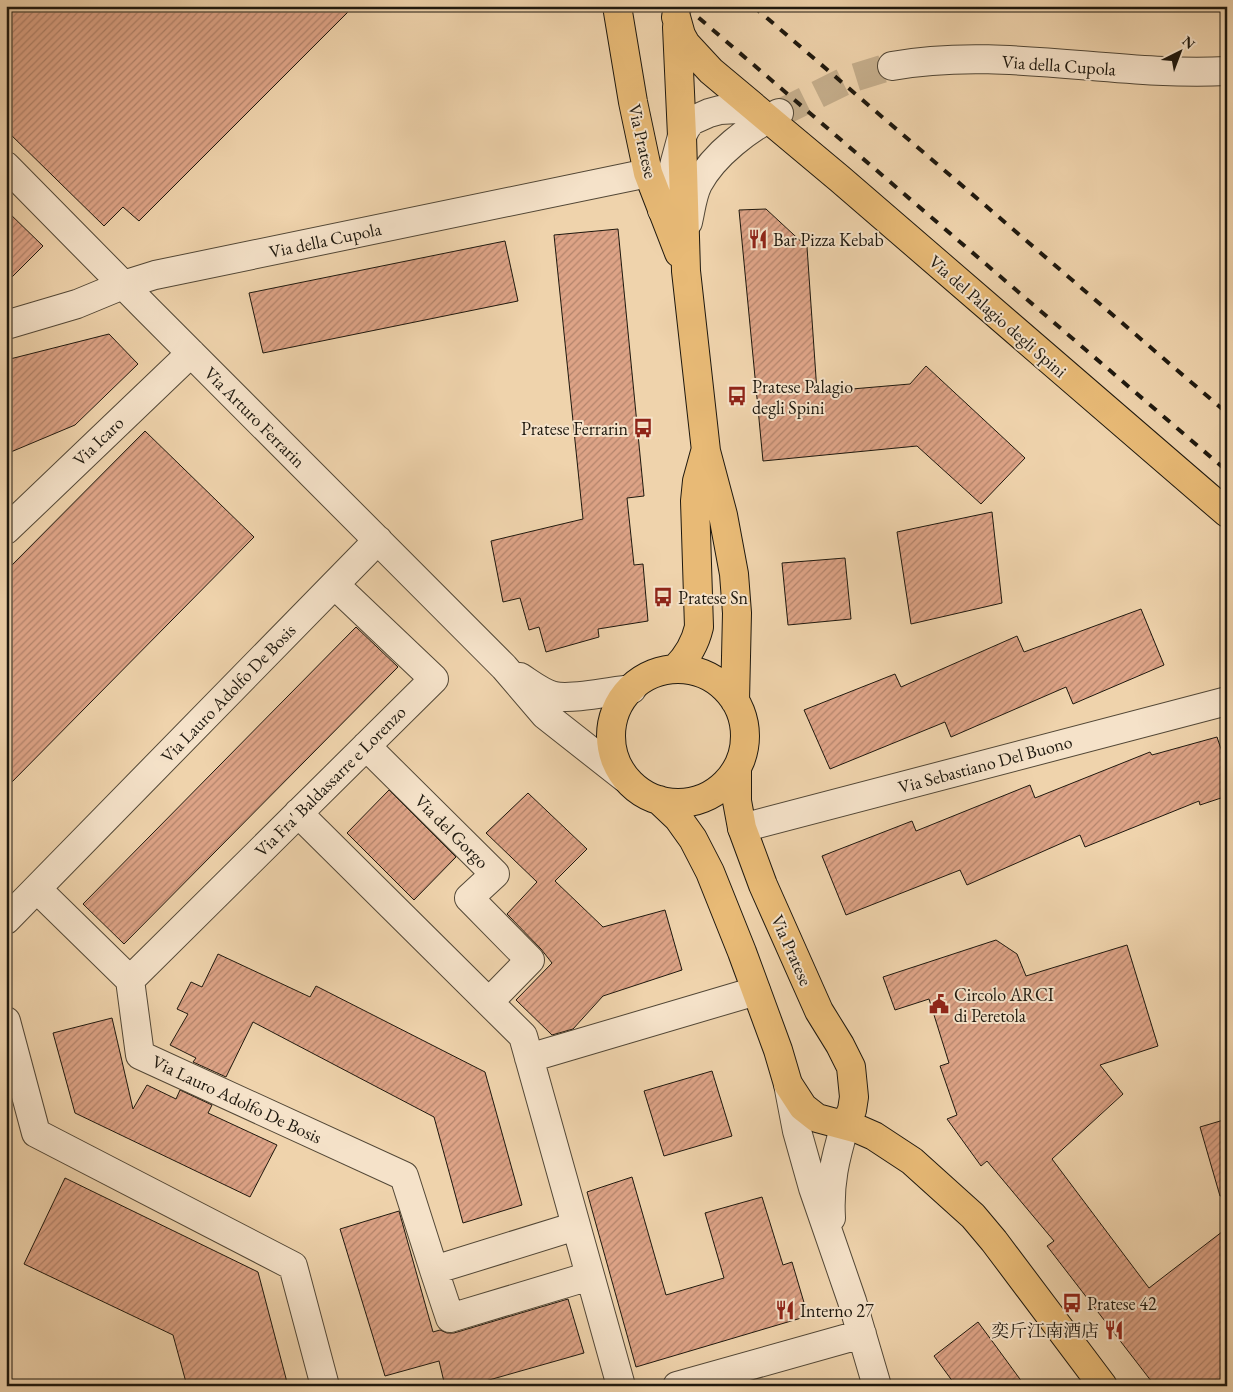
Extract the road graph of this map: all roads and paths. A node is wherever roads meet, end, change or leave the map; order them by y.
1 (617, 6) edge
2 (676, 15) joint
3 (892, 66) tunnel mouth
4 (1227, 71) edge
5 (774, 115) junction
6 (682, 136) junction
7 (6, 166) edge
8 (648, 173) junction
9 (662, 210) junction
10 (685, 231) junction
11 (686, 271) junction
12 (123, 285) junction
13 (6, 325) edge
14 (191, 353) junction
15 (706, 451) junction
16 (1227, 513) edge
17 (6, 530) edge
18 (378, 540) junction
19 (335, 585) junction
20 (504, 667) junction
21 (676, 668) junction
22 (632, 689) junction
23 (735, 701) junction
24 (1227, 701) edge
25 (366, 746) junction
26 (736, 768) junction
27 (625, 778) junction
28 (659, 800) junction
29 (298, 813) junction
30 (742, 828) junction
31 (37, 889) junction
32 (6, 920) edge
33 (130, 980) junction
34 (756, 991) junction
35 (489, 1002) junction
36 (6, 1022) edge
37 (529, 1058) junction
38 (788, 1084) junction
39 (845, 1125) junction
40 (576, 1226) junction
41 (832, 1239) junction
42 (434, 1270) junction
43 (590, 1276) junction
44 (862, 1334) junction
45 (868, 1381) edge
46 (326, 1386) edge
47 (621, 1386) edge
48 (677, 1386) edge
49 (1103, 1386) edge

1 - 8 main road, Via Pratese
2 - 5 main road, Via del Palagio degli Spini
2 - 6 main road, Via Pratese
3 - 4 street, Via della Cupola
5 - 6 street, Via del Palagio degli Spini
5 - 10 street
5 - 16 main road, Via del Palagio degli Spini
6 - 9 street, Via del Palagio degli Spini
6 - 10 main road, Via Pratese
7 - 12 street, Via Arturo Ferrarin
8 - 9 main road, Via Pratese
8 - 12 street, Via della Cupola
9 - 11 main road, Via Pratese
10 - 11 main road, Via Pratese
11 - 15 main road, Via Pratese
12 - 13 street, Via della Cupola
12 - 14 street, Via Arturo Ferrarin
14 - 17 street, Via Icaro
14 - 18 street, Via Arturo Ferrarin
15 - 21 main road, Via Pratese
15 - 23 main road, Via Pratese
18 - 19 street, Via Lauro Adolfo De Bosis
18 - 20 street, Via Arturo Ferrarin
19 - 25 street, Via Fra' Baldassarre e Lorenzo
19 - 31 street, Via Lauro Adolfo De Bosis
20 - 22 street, Via Arturo Ferrarin
20 - 27 street, Via Arturo Ferrarin
21 - 22 main road
21 - 23 main road
22 - 27 main road
23 - 26 main road
24 - 30 street, Via Sebastiano Del Buono
25 - 29 street, Via Fra' Baldassarre e Lorenzo
25 - 35 street, Via del Gorgo
26 - 28 main road
26 - 30 main road, Via Pratese
27 - 28 main road
28 - 34 main road
29 - 33 street, Via Fra' Baldassarre e Lorenzo
29 - 35 street
30 - 39 main road, Via Pratese
31 - 32 street, Via Lauro Adolfo De Bosis
31 - 33 street
33 - 42 street, Via Lauro Adolfo De Bosis
34 - 37 street
34 - 38 main road
35 - 37 street
36 - 46 street
37 - 40 street
38 - 39 main road
38 - 41 street
39 - 41 street
39 - 49 main road
40 - 42 street
40 - 43 street
41 - 44 street
42 - 43 street
43 - 47 street
44 - 45 street
44 - 48 street

